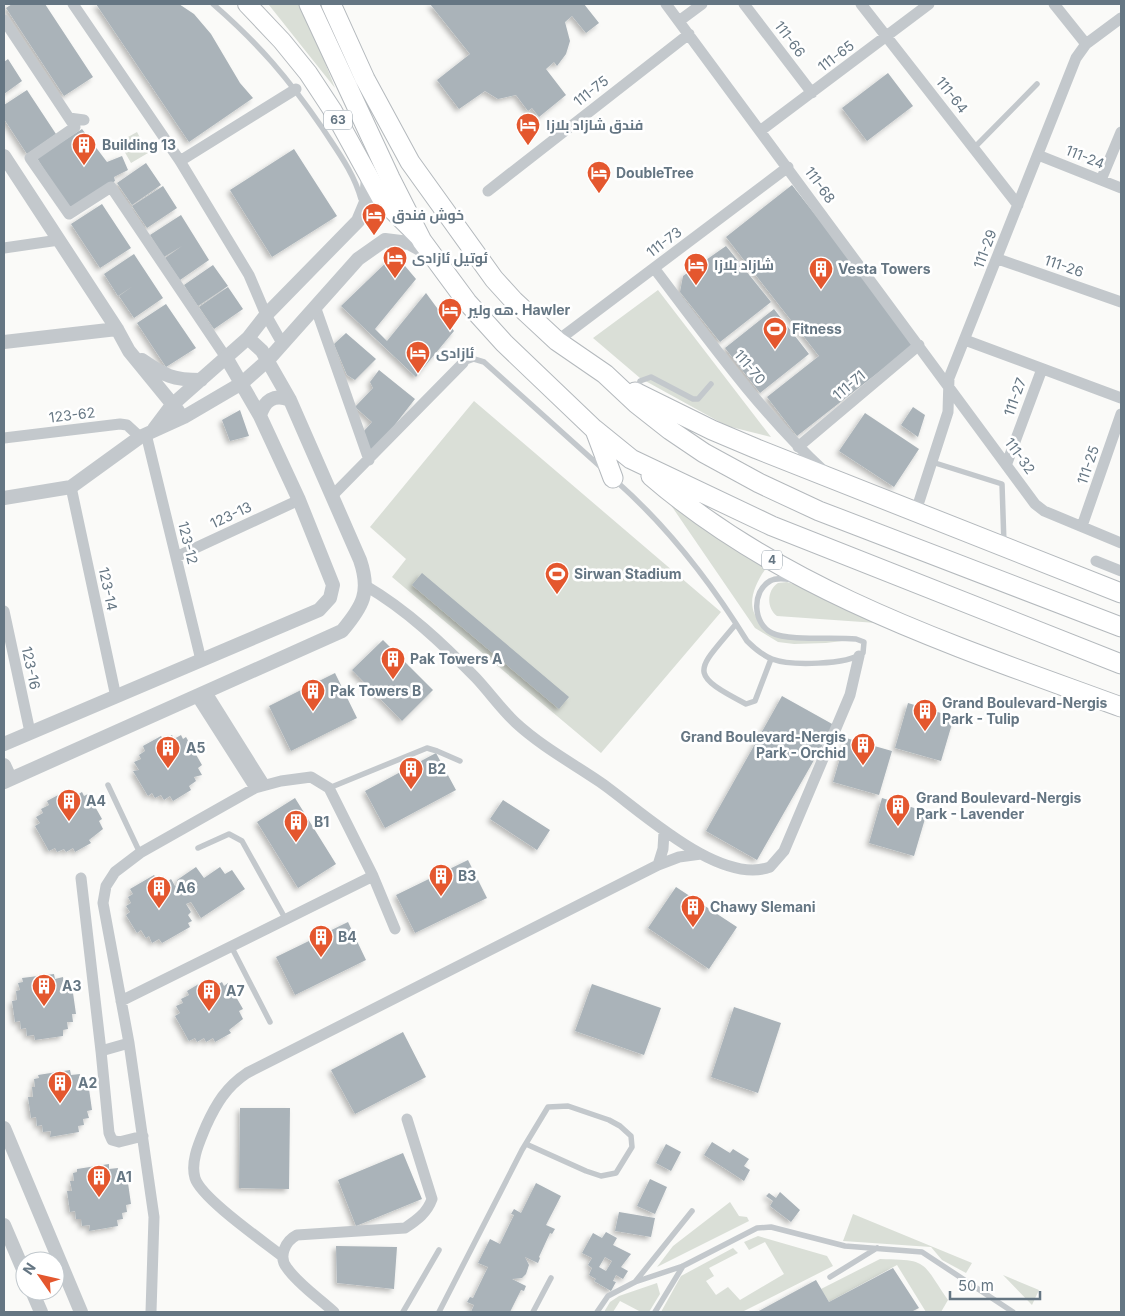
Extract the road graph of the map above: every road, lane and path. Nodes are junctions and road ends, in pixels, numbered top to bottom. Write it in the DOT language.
graph roads {
  1 [pos="73,4"];
  2 [pos="213,4"];
  3 [pos="247,4"];
  4 [pos="309,4"];
  5 [pos="331,4"];
  6 [pos="666,4"];
  7 [pos="702,4"];
  8 [pos="744,4"];
  9 [pos="861,4"];
  10 [pos="929,4"];
  11 [pos="1054,4"];
  12 [pos="1121,18"];
  13 [pos="4,20"];
  14 [pos="679,21"];
  15 [pos="688,34"];
  16 [pos="887,37"];
  17 [pos="1086,44"];
  18 [pos="1037,84"];
  19 [pos="296,89"];
  20 [pos="812,93"];
  21 [pos="69,118"];
  22 [pos="84,120"];
  23 [pos="760,132"];
  24 [pos="1121,132"];
  25 [pos="974,148"];
  26 [pos="1038,155"];
  27 [pos="4,157"];
  28 [pos="180,161"];
  29 [pos="788,166"];
  30 [pos="368,176"];
  31 [pos="1101,180"];
  32 [pos="1121,188"];
  33 [pos="488,191"];
  34 [pos="1018,205"];
  35 [pos="364,210"];
  36 [pos="59,240"];
  37 [pos="422,241"];
  38 [pos="4,248"];
  39 [pos="434,258"];
  40 [pos="998,259"];
  41 [pos="654,268"];
  42 [pos="1121,302"];
  43 [pos="315,306"];
  44 [pos="266,315"];
  45 [pos="117,329"];
  46 [pos="248,338"];
  47 [pos="965,340"];
  48 [pos="557,341"];
  49 [pos="4,342"];
  50 [pos="282,343"];
  51 [pos="919,345"];
  52 [pos="129,351"];
  53 [pos="227,359"];
  54 [pos="268,360"];
  55 [pos="463,363"];
  56 [pos="1042,369"];
  57 [pos="605,374"];
  58 [pos="201,380"];
  59 [pos="242,383"];
  60 [pos="711,384"];
  61 [pos="948,384"];
  62 [pos="637,393"];
  63 [pos="1121,398"];
  64 [pos="290,400"];
  65 [pos="172,405"];
  66 [pos="1121,414"];
  67 [pos="260,416"];
  68 [pos="184,418"];
  69 [pos="594,429"];
  70 [pos="146,434"];
  71 [pos="4,438"];
  72 [pos="798,447"];
  73 [pos="631,459"];
  74 [pos="369,460"];
  75 [pos="932,462"];
  76 [pos="1007,464"];
  77 [pos="613,478"];
  78 [pos="831,478"];
  79 [pos="71,488"];
  80 [pos="332,496"];
  81 [pos="4,498"];
  82 [pos="299,500"];
  83 [pos="916,511"];
  84 [pos="1082,526"];
  85 [pos="1121,542"];
  86 [pos="1004,546"];
  87 [pos="176,558"];
  88 [pos="1096,560"];
  89 [pos="1121,571"];
  90 [pos="815,584"];
  91 [pos="366,586"];
  92 [pos="1121,593"];
  93 [pos="4,611"];
  94 [pos="736,624"];
  95 [pos="1121,627"];
  96 [pos="858,656"];
  97 [pos="771,659"];
  98 [pos="201,660"];
  99 [pos="1121,664"];
  100 [pos="202,695"];
  101 [pos="116,697"];
  102 [pos="1121,707"];
  103 [pos="30,732"];
  104 [pos="4,744"];
  105 [pos="460,761"];
  106 [pos="4,764"];
  107 [pos="7,780"];
  108 [pos="108,785"];
  109 [pos="259,786"];
  110 [pos="329,788"];
  111 [pos="664,832"];
  112 [pos="198,848"];
  113 [pos="140,853"];
  114 [pos="701,854"];
  115 [pos="658,865"];
  116 [pos="372,876"];
  117 [pos="81,878"];
  118 [pos="286,918"];
  119 [pos="395,929"];
  120 [pos="231,946"];
  121 [pos="111,950"];
  122 [pos="91,954"];
  123 [pos="121,1001"];
  124 [pos="270,1022"];
  125 [pos="129,1044"];
  126 [pos="101,1051"];
  127 [pos="407,1119"];
  128 [pos="4,1128"];
  129 [pos="143,1136"];
  130 [pos="526,1144"];
  131 [pos="692,1211"];
  132 [pos="4,1225"];
  133 [pos="877,1248"];
  134 [pos="439,1250"];
  135 [pos="15,1251"];
  136 [pos="282,1256"];
  137 [pos="683,1266"];
  138 [pos="830,1277"];
  139 [pos="551,1278"];
  140 [pos="635,1282"];
  141 [pos="81,1312"];
  142 [pos="151,1312"];
  143 [pos="334,1312"];
  144 [pos="403,1312"];
  145 [pos="439,1312"];
  146 [pos="533,1312"];
  147 [pos="596,1312"];
  148 [pos="655,1312"];
  149 [pos="1012,1312"];
  1 -- 28 [label="street"];
  2 -- 19 [label="lane"];
  3 -- 30 [label="main road, 63"];
  4 -- 37 [label="highway"];
  5 -- 48 [label="highway"];
  6 -- 14 [label="street, 111-68"];
  7 -- 14 [label="street"];
  8 -- 20 [label="street, 111-66"];
  9 -- 16 [label="street, 111-64"];
  10 -- 16 [label="street, 111-65"];
  11 -- 17 [label="street"];
  12 -- 17 [label="street, 111-29"];
  13 -- 21 [label="street"];
  14 -- 15 [label="street, 111-68"];
  15 -- 23 [label="street, 111-68"];
  15 -- 33 [label="street, 111-75"];
  16 -- 20 [label="street, 111-65"];
  16 -- 25 [label="street, 111-64"];
  17 -- 26 [label="street, 111-29"];
  18 -- 25 [label="lane"];
  19 -- 28 [label="street"];
  19 -- 35 [label="lane"];
  20 -- 23 [label="street, 111-65"];
  21 -- 22 [label="street"];
  21 -- 53 [label="street"];
  23 -- 29 [label="street, 111-68"];
  24 -- 31 [label="street"];
  25 -- 34 [label="street, 111-64"];
  26 -- 31 [label="street, 111-24"];
  26 -- 34 [label="street, 111-29"];
  27 -- 36 [label="street"];
  28 -- 44 [label="street"];
  29 -- 41 [label="street, 111-73"];
  29 -- 51 [label="street, 111-68"];
  30 -- 35 [label="street"];
  30 -- 37 [label="main road, 63"];
  31 -- 32 [label="street, 111-24"];
  34 -- 40 [label="street, 111-29"];
  35 -- 44 [label="street"];
  36 -- 38 [label="street"];
  36 -- 45 [label="street"];
  37 -- 39 [label="highway"];
  39 -- 43 [label="street"];
  39 -- 69 [label="highway"];
  40 -- 42 [label="street, 111-26"];
  40 -- 47 [label="street, 111-29"];
  41 -- 48 [label="street, 111-73"];
  41 -- 72 [label="street, 111-70"];
  43 -- 50 [label="street"];
  43 -- 74 [label="street"];
  44 -- 46 [label="street"];
  44 -- 50 [label="street"];
  45 -- 49 [label="street"];
  45 -- 52 [label="street"];
  46 -- 53 [label="street"];
  46 -- 54 [label="street"];
  47 -- 56 [label="street"];
  47 -- 61 [label="street, 111-29"];
  48 -- 57 [label="highway"];
  50 -- 54 [label="street"];
  51 -- 61 [label="street, 111-68"];
  51 -- 72 [label="street, 111-71"];
  52 -- 58 [label="street"];
  52 -- 65 [label="street"];
  53 -- 58 [label="street"];
  53 -- 59 [label="street"];
  54 -- 59 [label="street"];
  54 -- 64 [label="street"];
  55 -- 74 [label="street"];
  55 -- 77 [label="lane"];
  56 -- 63 [label="street"];
  56 -- 76 [label="street, 111-27"];
  57 -- 62 [label="highway"];
  57 -- 95 [label="highway"];
  58 -- 65 [label="street"];
  59 -- 67 [label="street"];
  59 -- 68 [label="street"];
  60 -- 62 [label="lane"];
  61 -- 75 [label="street, 111-29"];
  61 -- 76 [label="street, 111-32"];
  62 -- 78 [label="highway"];
  64 -- 67 [label="street"];
  64 -- 80 [label="street"];
  65 -- 68 [label="street"];
  65 -- 70 [label="street"];
  66 -- 84 [label="street, 111-25"];
  67 -- 82 [label="street"];
  68 -- 70 [label="street"];
  69 -- 73 [label="highway"];
  69 -- 77 [label="highway"];
  70 -- 71 [label="street, 123-62"];
  70 -- 79 [label="street"];
  70 -- 87 [label="street, 123-12"];
  72 -- 78 [label="street, 111-70"];
  73 -- 90 [label="highway, 4"];
  73 -- 99 [label="highway"];
  74 -- 80 [label="street"];
  75 -- 83 [label="street, 111-29"];
  75 -- 86 [label="lane"];
  76 -- 84 [label="street, 111-32"];
  77 -- 94 [label="lane"];
  78 -- 83 [label="highway"];
  79 -- 81 [label="street"];
  79 -- 101 [label="street, 123-14"];
  80 -- 91 [label="street"];
  82 -- 87 [label="street, 123-13"];
  82 -- 98 [label="street"];
  83 -- 86 [label="highway"];
  84 -- 85 [label="street, 111-32"];
  86 -- 92 [label="highway"];
  87 -- 98 [label="street, 123-12"];
  88 -- 89 [label="street"];
  90 -- 96 [label="lane"];
  90 -- 102 [label="highway, 4"];
  91 -- 100 [label="street"];
  91 -- 111 [label="street"];
  93 -- 103 [label="street, 123-16"];
  94 -- 97 [label="lane"];
  94 -- 97 [label="lane"];
  96 -- 97 [label="lane"];
  96 -- 114 [label="street"];
  98 -- 101 [label="street"];
  100 -- 107 [label="street"];
  100 -- 109 [label="street"];
  101 -- 103 [label="street"];
  103 -- 104 [label="street"];
  105 -- 110 [label="lane"];
  106 -- 107 [label="street"];
  108 -- 113 [label="lane"];
  109 -- 110 [label="street"];
  109 -- 113 [label="street"];
  110 -- 116 [label="street"];
  111 -- 114 [label="street"];
  111 -- 115 [label="street"];
  112 -- 118 [label="lane"];
  113 -- 121 [label="street"];
  114 -- 115 [label="street"];
  115 -- 136 [label="street"];
  116 -- 118 [label="street"];
  116 -- 119 [label="street"];
  117 -- 122 [label="street"];
  118 -- 120 [label="street"];
  120 -- 123 [label="street"];
  120 -- 124 [label="lane"];
  121 -- 122 [label="street"];
  121 -- 123 [label="street"];
  122 -- 126 [label="street"];
  123 -- 125 [label="street"];
  125 -- 126 [label="street"];
  125 -- 129 [label="street"];
  126 -- 129 [label="street"];
  127 -- 136 [label="street"];
  128 -- 141 [label="street"];
  129 -- 142 [label="street"];
  130 -- 130 [label="lane"];
  130 -- 145 [label="lane"];
  131 -- 140 [label="lane"];
  132 -- 135 [label="street"];
  133 -- 137 [label="lane"];
  133 -- 138 [label="lane"];
  133 -- 149 [label="lane"];
  134 -- 144 [label="lane"];
  136 -- 143 [label="street"];
  137 -- 140 [label="lane"];
  137 -- 148 [label="lane"];
  139 -- 146 [label="lane"];
  140 -- 147 [label="lane"];
}
